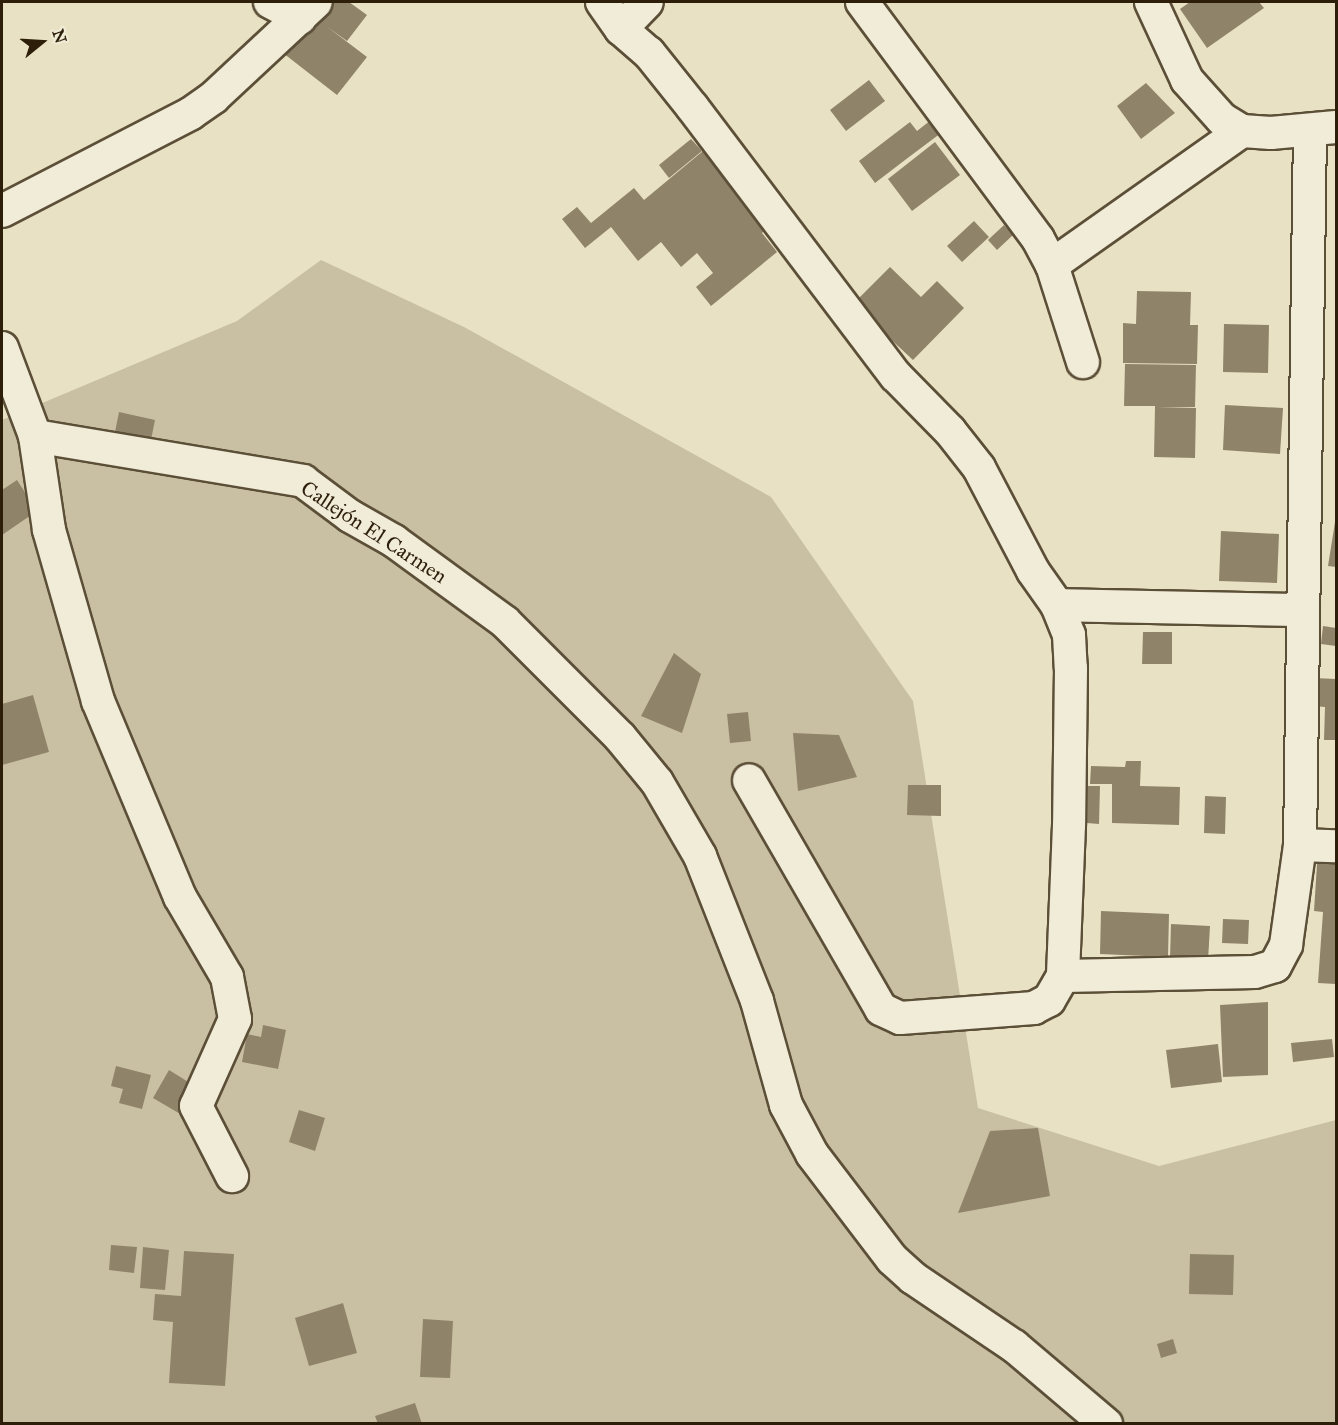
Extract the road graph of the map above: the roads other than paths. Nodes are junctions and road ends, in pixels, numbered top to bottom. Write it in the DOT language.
graph roads {
  1 [pos="270,2"];
  2 [pos="602,2"];
  3 [pos="647,2"];
  4 [pos="862,2"];
  5 [pos="1151,2"];
  6 [pos="308,10"];
  7 [pos="621,29"];
  8 [pos="1323,129"];
  9 [pos="1242,131"];
  10 [pos="2,211"];
  11 [pos="1052,265"];
  12 [pos="2,348"];
  13 [pos="1083,362"];
  14 [pos="35,436"];
  15 [pos="1058,605"];
  16 [pos="1303,610"];
  17 [pos="749,780"];
  18 [pos="1300,845"];
  19 [pos="1336,846"];
  20 [pos="1063,976"];
  21 [pos="232,1176"];
  22 [pos="1106,1424"];
  1 -- 6 [label="street"];
  2 -- 7 [label="street"];
  3 -- 7 [label="street"];
  4 -- 11 [label="street"];
  5 -- 9 [label="street"];
  6 -- 10 [label="street"];
  7 -- 15 [label="street"];
  8 -- 9 [label="street"];
  8 -- 16 [label="street"];
  9 -- 11 [label="street"];
  11 -- 13 [label="street"];
  12 -- 14 [label="street"];
  14 -- 21 [label="street"];
  14 -- 22 [label="street, Callejón El Carmen"];
  15 -- 16 [label="street"];
  15 -- 20 [label="street"];
  16 -- 18 [label="street"];
  17 -- 20 [label="street"];
  18 -- 19 [label="street"];
  18 -- 20 [label="street"];
}
